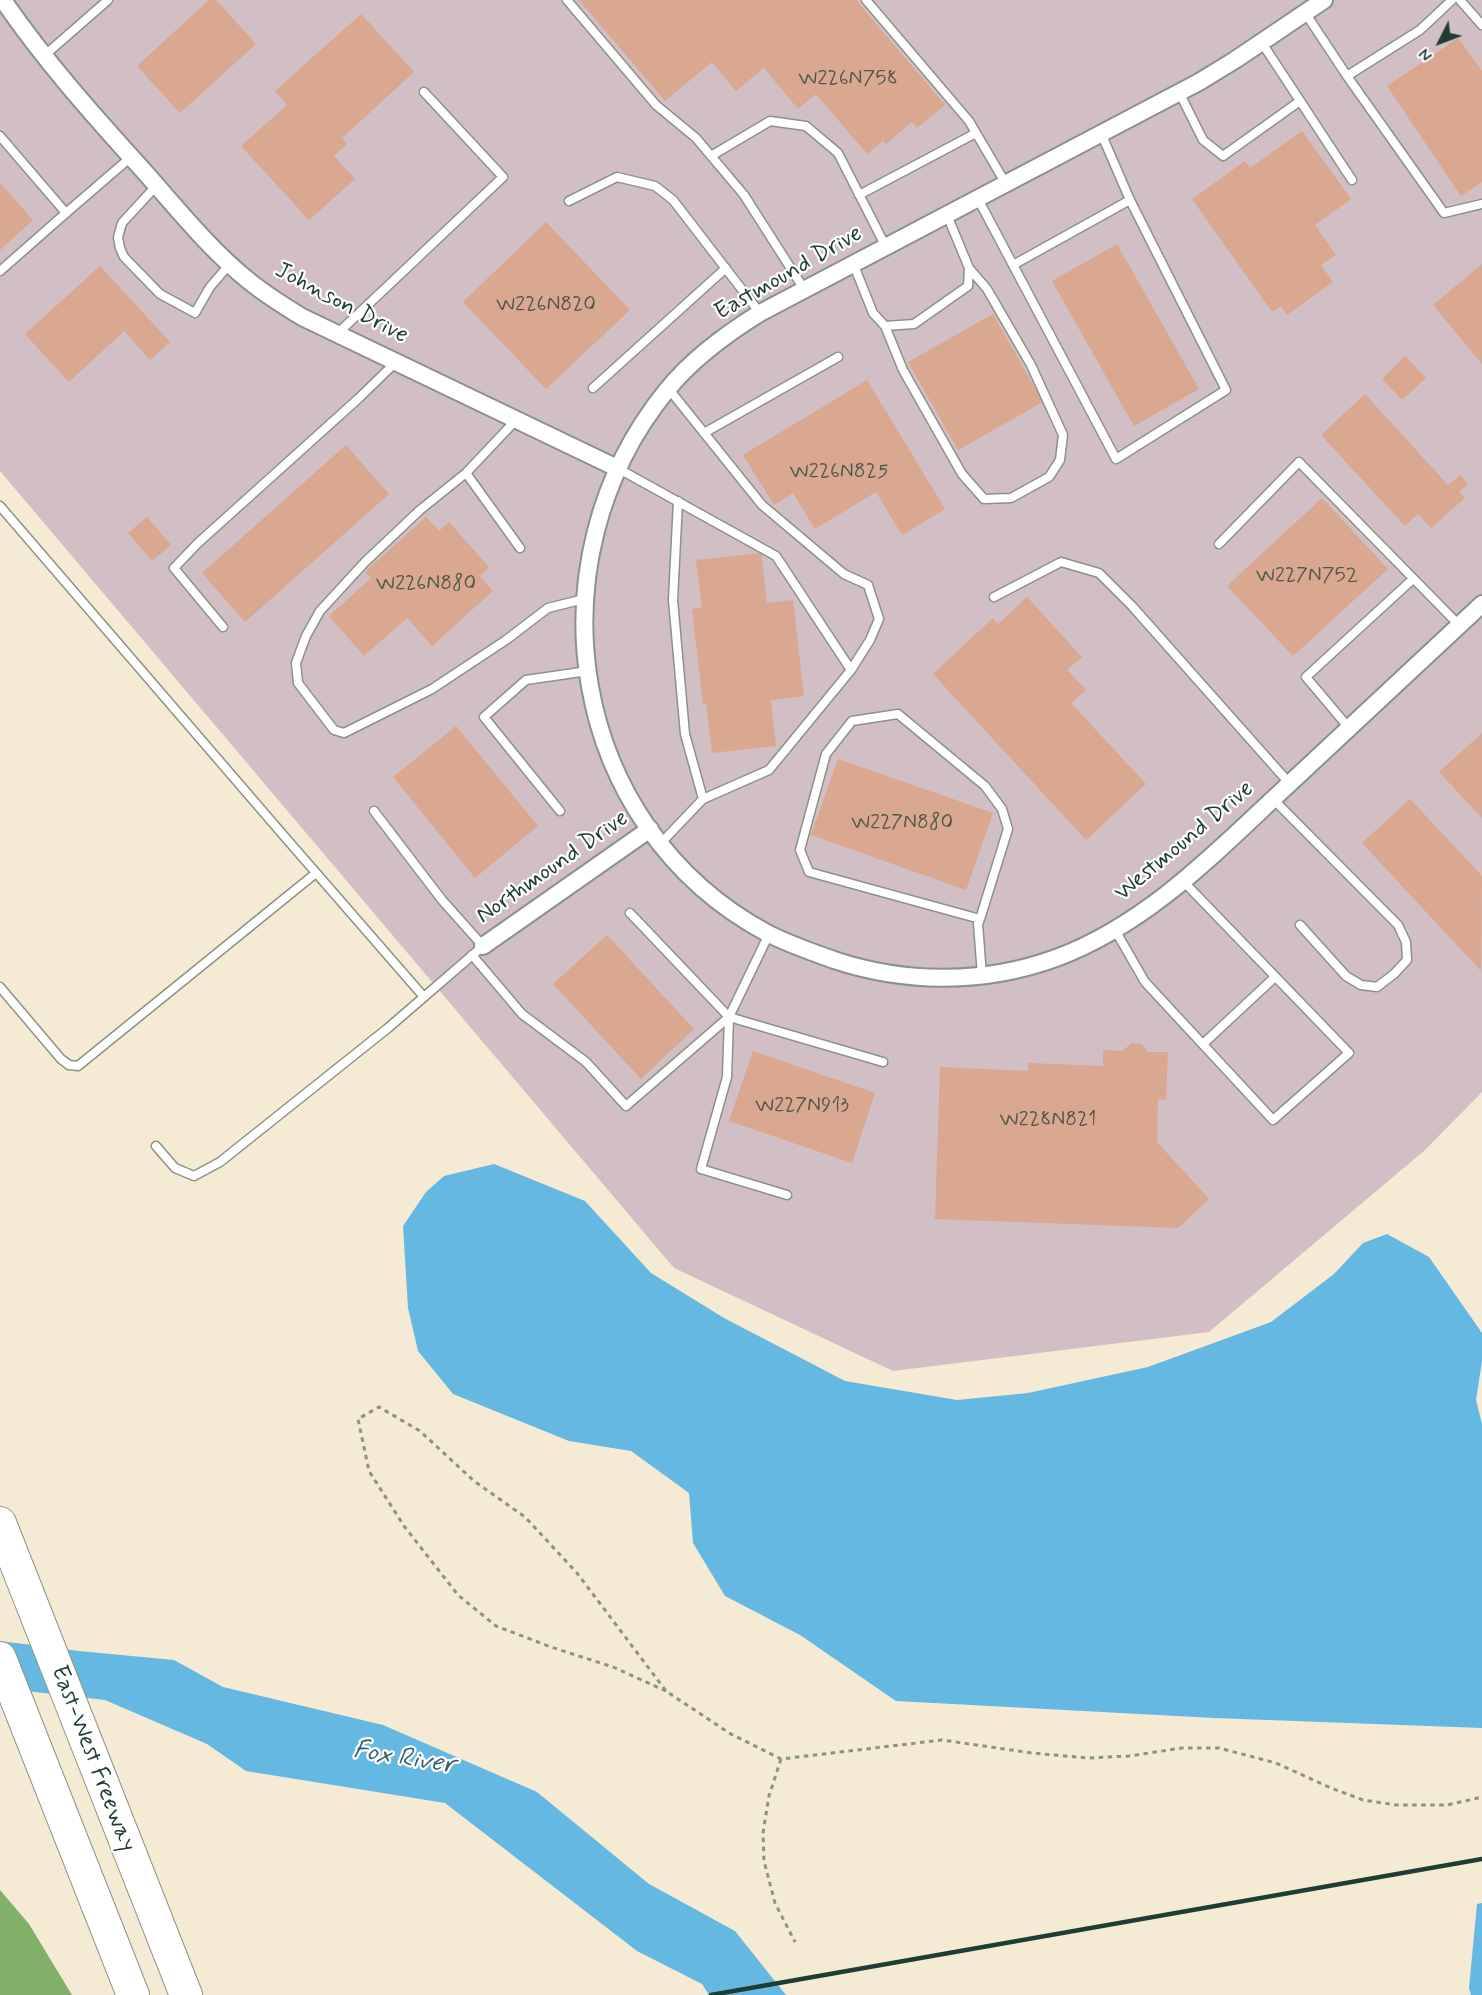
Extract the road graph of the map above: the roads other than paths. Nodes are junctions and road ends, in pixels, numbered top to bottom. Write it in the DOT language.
graph roads {
  1 [pos="108,0"];
  2 [pos="567,0"];
  3 [pos="866,0"];
  4 [pos="1324,0"];
  5 [pos="1452,0"];
  6 [pos="1460,0"];
  7 [pos="4,8"];
  8 [pos="1306,14"];
  9 [pos="1482,25"];
  10 [pos="1262,43"];
  11 [pos="45,55"];
  12 [pos="1347,76"];
  13 [pos="424,92"];
  14 [pos="1179,92"];
  15 [pos="1300,101"];
  16 [pos="976,133"];
  17 [pos="1101,133"];
  18 [pos="0,136"];
  19 [pos="711,156"];
  20 [pos="131,157"];
  21 [pos="1352,180"];
  22 [pos="1006,184"];
  23 [pos="157,185"];
  24 [pos="859,195"];
  25 [pos="978,198"];
  26 [pos="1130,200"];
  27 [pos="569,201"];
  28 [pos="1482,204"];
  29 [pos="66,213"];
  30 [pos="947,215"];
  31 [pos="886,247"];
  32 [pos="854,263"];
  33 [pos="229,265"];
  34 [pos="1013,265"];
  35 [pos="726,268"];
  36 [pos="969,268"];
  37 [pos="0,271"];
  38 [pos="804,289"];
  39 [pos="760,314"];
  40 [pos="885,326"];
  41 [pos="338,333"];
  42 [pos="838,357"];
  43 [pos="396,361"];
  44 [pos="593,388"];
  45 [pos="668,388"];
  46 [pos="517,419"];
  47 [pos="704,433"];
  48 [pos="619,469"];
  49 [pos="466,473"];
  50 [pos="678,501"];
  51 [pos="0,507"];
  52 [pos="1220,544"];
  53 [pos="520,548"];
  54 [pos="1413,579"];
  55 [pos="994,597"];
  56 [pos="584,599"];
  57 [pos="1482,604"];
  58 [pos="1459,625"];
  59 [pos="223,627"];
  60 [pos="851,670"];
  61 [pos="588,671"];
  62 [pos="1349,728"];
  63 [pos="1290,784"];
  64 [pos="703,799"];
  65 [pos="1273,799"];
  66 [pos="374,811"];
  67 [pos="560,811"];
  68 [pos="650,829"];
  69 [pos="661,843"];
  70 [pos="316,873"];
  71 [pos="1183,881"];
  72 [pos="630,913"];
  73 [pos="980,919"];
  74 [pos="1300,925"];
  75 [pos="1115,930"];
  76 [pos="769,934"];
  77 [pos="477,950"];
  78 [pos="982,975"];
  79 [pos="1275,977"];
  80 [pos="0,987"];
  81 [pos="424,996"];
  82 [pos="729,1017"];
  83 [pos="1203,1044"];
  84 [pos="883,1062"];
  85 [pos="156,1146"];
  86 [pos="788,1195"];
  87 [pos="0,1523"];
  88 [pos="0,1658"];
  89 [pos="133,1995"];
  90 [pos="186,1995"];
  1 -- 11 [label="lane"];
  2 -- 19 [label="lane"];
  3 -- 16 [label="lane"];
  4 -- 8 [label="street, Eastmound Drive"];
  5 -- 12 [label="lane"];
  6 -- 9 [label="lane"];
  7 -- 11 [label="street, Johnson Drive"];
  8 -- 10 [label="street, Eastmound Drive"];
  8 -- 12 [label="lane"];
  10 -- 14 [label="street, Eastmound Drive"];
  10 -- 15 [label="lane"];
  11 -- 20 [label="street, Johnson Drive"];
  12 -- 28 [label="lane"];
  13 -- 41 [label="lane"];
  14 -- 15 [label="lane"];
  14 -- 17 [label="street, Eastmound Drive"];
  15 -- 21 [label="lane"];
  16 -- 22 [label="lane"];
  16 -- 24 [label="lane"];
  17 -- 22 [label="street, Eastmound Drive"];
  17 -- 26 [label="lane"];
  18 -- 29 [label="lane"];
  19 -- 24 [label="lane"];
  19 -- 38 [label="lane"];
  20 -- 23 [label="street, Johnson Drive"];
  20 -- 29 [label="lane"];
  22 -- 25 [label="street, Eastmound Drive"];
  23 -- 33 [label="street, Johnson Drive"];
  23 -- 33 [label="lane"];
  24 -- 31 [label="lane"];
  25 -- 30 [label="street, Eastmound Drive"];
  25 -- 34 [label="lane"];
  26 -- 34 [label="lane"];
  26 -- 34 [label="lane"];
  27 -- 35 [label="lane"];
  29 -- 37 [label="lane"];
  30 -- 31 [label="street, Eastmound Drive"];
  30 -- 36 [label="lane"];
  31 -- 32 [label="street, Eastmound Drive"];
  32 -- 38 [label="street, Eastmound Drive"];
  32 -- 40 [label="lane"];
  33 -- 41 [label="street, Johnson Drive"];
  35 -- 39 [label="lane"];
  35 -- 44 [label="lane"];
  36 -- 40 [label="lane"];
  36 -- 40 [label="lane"];
  38 -- 39 [label="street, Eastmound Drive"];
  39 -- 45 [label="street, Eastmound Drive"];
  41 -- 43 [label="street, Johnson Drive"];
  42 -- 47 [label="lane"];
  43 -- 46 [label="street, Johnson Drive"];
  43 -- 59 [label="lane"];
  45 -- 47 [label="lane"];
  45 -- 48 [label="street, Eastmound Drive"];
  46 -- 48 [label="street, Johnson Drive"];
  46 -- 49 [label="lane"];
  47 -- 60 [label="lane"];
  48 -- 50 [label="lane"];
  48 -- 56 [label="street, Eastmound Drive"];
  49 -- 53 [label="lane"];
  49 -- 56 [label="lane"];
  50 -- 60 [label="lane"];
  50 -- 64 [label="lane"];
  51 -- 70 [label="lane"];
  52 -- 54 [label="lane"];
  54 -- 58 [label="lane"];
  54 -- 62 [label="lane"];
  55 -- 63 [label="lane"];
  56 -- 61 [label="street, Eastmound Drive"];
  57 -- 58 [label="street, Westmound Drive"];
  58 -- 62 [label="street, Westmound Drive"];
  60 -- 64 [label="lane"];
  61 -- 67 [label="lane"];
  61 -- 68 [label="street, Eastmound Drive"];
  62 -- 63 [label="street, Westmound Drive"];
  63 -- 65 [label="street, Westmound Drive"];
  64 -- 69 [label="lane"];
  65 -- 71 [label="street, Westmound Drive"];
  65 -- 74 [label="lane"];
  66 -- 77 [label="lane"];
  68 -- 69 [label="street, Westmound Drive"];
  68 -- 77 [label="street, Northmound Drive"];
  69 -- 76 [label="street, Westmound Drive"];
  70 -- 80 [label="lane"];
  70 -- 81 [label="lane"];
  71 -- 75 [label="street, Westmound Drive"];
  71 -- 79 [label="lane"];
  72 -- 82 [label="lane"];
  73 -- 73 [label="lane"];
  73 -- 78 [label="lane"];
  75 -- 78 [label="street, Westmound Drive"];
  75 -- 83 [label="lane"];
  76 -- 78 [label="street, Westmound Drive"];
  76 -- 82 [label="lane"];
  77 -- 81 [label="lane"];
  77 -- 82 [label="lane"];
  79 -- 83 [label="lane"];
  79 -- 83 [label="lane"];
  81 -- 85 [label="lane"];
  82 -- 84 [label="lane"];
  82 -- 86 [label="lane"];
  87 -- 90 [label="highway, East-West Freeway"];
  88 -- 89 [label="highway, East-West Freeway"];
}
